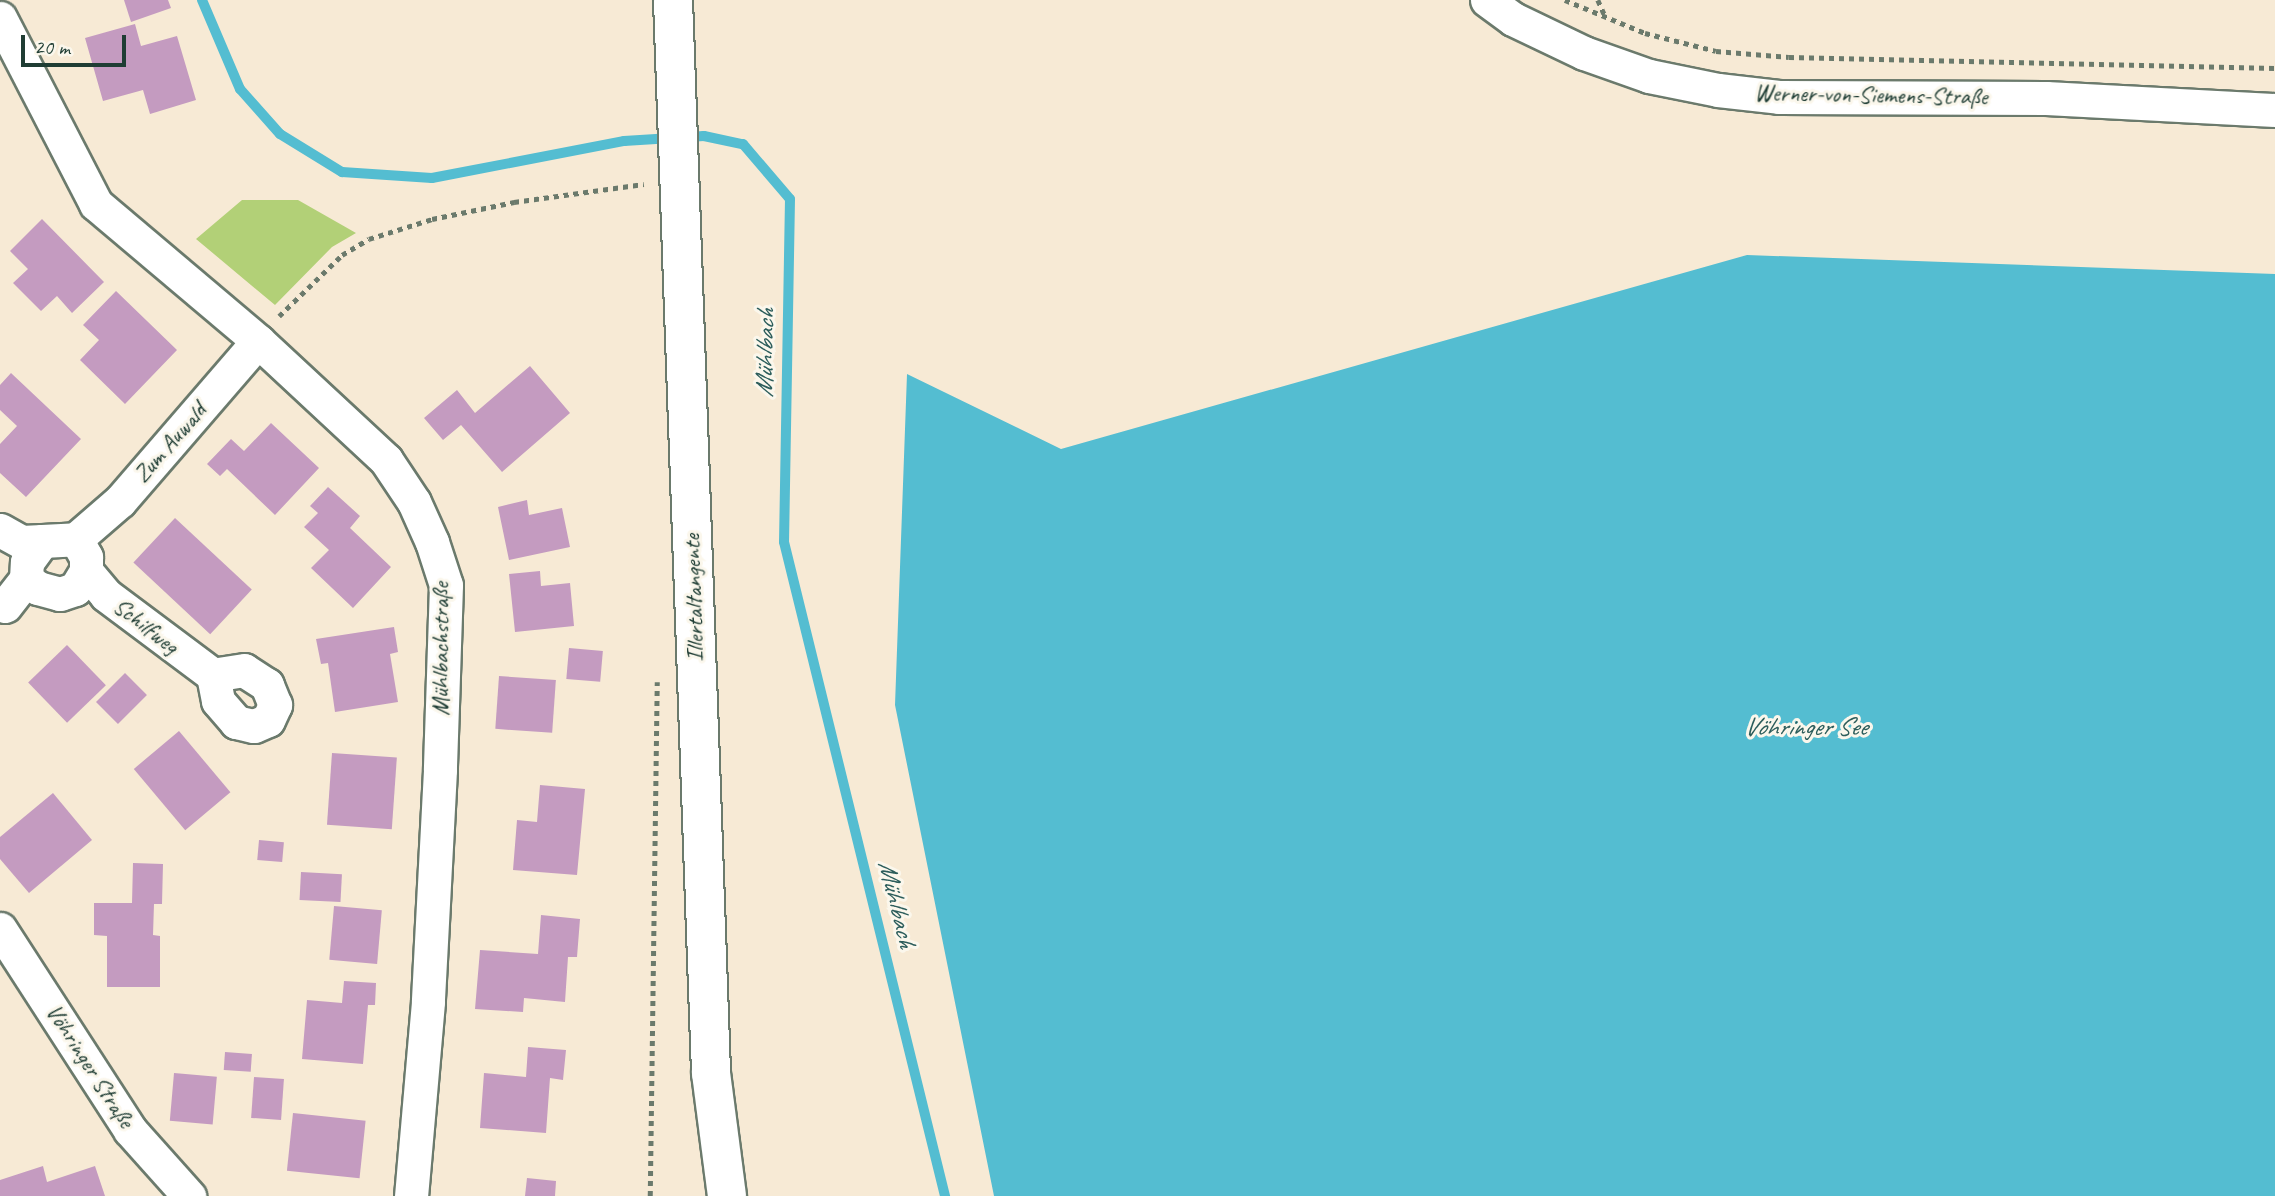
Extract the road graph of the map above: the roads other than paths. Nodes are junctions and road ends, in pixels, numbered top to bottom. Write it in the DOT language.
graph roads {
  1 [pos="673,0"];
  2 [pos="1487,0"];
  3 [pos="0,18"];
  4 [pos="2275,110"];
  5 [pos="258,341"];
  6 [pos="0,530"];
  7 [pos="42,541"];
  8 [pos="81,555"];
  9 [pos="26,579"];
  10 [pos="5,607"];
  11 [pos="213,675"];
  12 [pos="0,929"];
  13 [pos="189,1196"];
  14 [pos="411,1196"];
  15 [pos="727,1196"];
  1 -- 15 [label="street, Illertaltangente"];
  2 -- 4 [label="street, Werner-von-Siemens-Straße"];
  3 -- 5 [label="street, Mühlbachstraße"];
  5 -- 8 [label="street, Zum Auwald"];
  5 -- 14 [label="street, Mühlbachstraße"];
  6 -- 7 [label="street"];
  7 -- 8 [label="street"];
  7 -- 9 [label="street"];
  8 -- 9 [label="street, Zum Auwald"];
  8 -- 11 [label="street, Schilfweg"];
  9 -- 10 [label="street"];
  12 -- 13 [label="street, Vöhringer Straße"];
}
